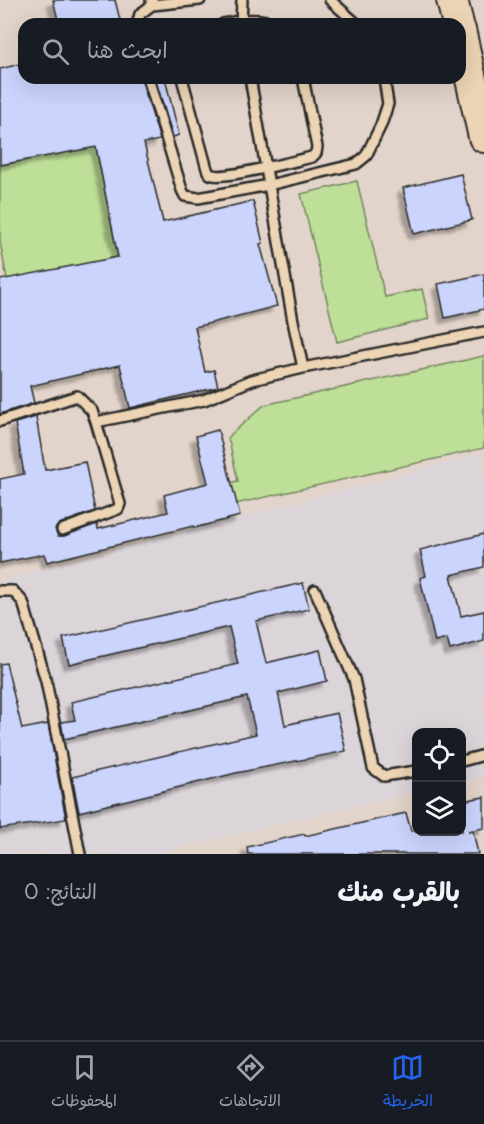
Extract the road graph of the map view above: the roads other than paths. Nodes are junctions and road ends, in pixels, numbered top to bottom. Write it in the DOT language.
graph roads {
  1 [pos="200,0"];
  2 [pos="242,0"];
  3 [pos="330,0"];
  4 [pos="452,0"];
  5 [pos="151,3"];
  6 [pos="139,18"];
  7 [pos="241,18"];
  8 [pos="350,18"];
  9 [pos="456,18"];
  10 [pos="466,60"];
  11 [pos="150,84"];
  12 [pos="184,84"];
  13 [pos="251,84"];
  14 [pos="304,84"];
  15 [pos="385,84"];
  16 [pos="484,137"];
  17 [pos="266,167"];
  18 [pos="269,185"];
  19 [pos="484,332"];
  20 [pos="303,368"];
  21 [pos="0,421"];
  22 [pos="96,422"];
  23 [pos="62,530"];
  24 [pos="315,590"];
  25 [pos="0,591"];
  26 [pos="484,755"];
  27 [pos="466,760"];
  28 [pos="412,772"];
  29 [pos="80,854"];
  1 -- 5 [label="lane"];
  2 -- 7 [label="lane"];
  3 -- 8 [label="lane"];
  4 -- 9 [label="main road"];
  5 -- 6 [label="lane"];
  10 -- 16 [label="main road"];
  11 -- 18 [label="lane"];
  12 -- 17 [label="lane"];
  13 -- 17 [label="lane"];
  14 -- 17 [label="lane"];
  15 -- 18 [label="lane"];
  17 -- 18 [label="lane"];
  18 -- 20 [label="lane"];
  19 -- 20 [label="lane"];
  20 -- 22 [label="lane"];
  21 -- 22 [label="lane"];
  22 -- 23 [label="lane"];
  24 -- 28 [label="lane"];
  25 -- 29 [label="lane"];
  26 -- 27 [label="lane"];
}
